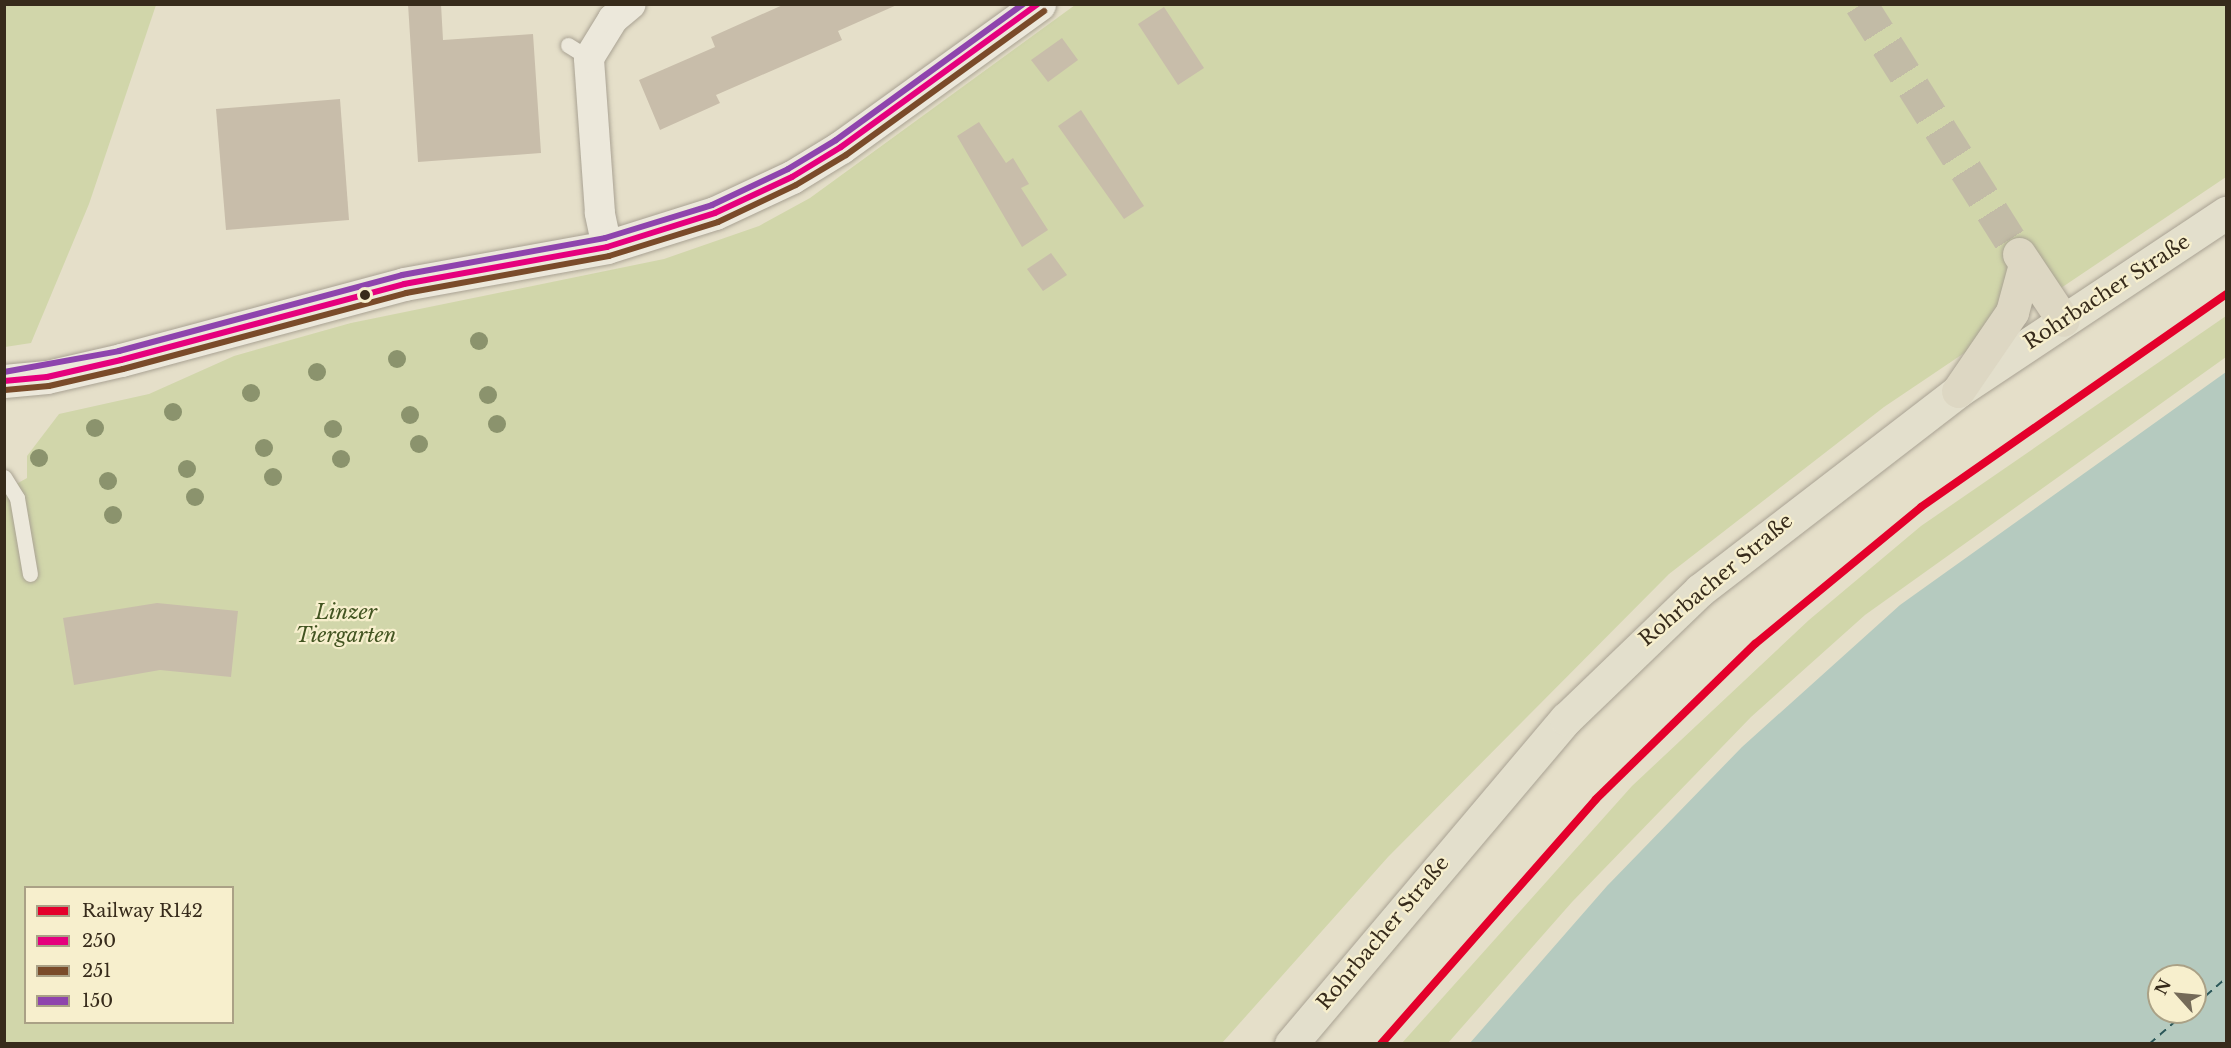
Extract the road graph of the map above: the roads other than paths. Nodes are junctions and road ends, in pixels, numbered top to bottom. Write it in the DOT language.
graph roads {
  1 [pos="631,4"];
  2 [pos="1039,4"];
  3 [pos="2226,213"];
  4 [pos="608,247"];
  5 [pos="2063,320"];
  6 [pos="4,381"];
  7 [pos="1958,392"];
  8 [pos="4,477"];
  9 [pos="30,574"];
  10 [pos="1291,1044"];
  1 -- 4 [label="street"];
  2 -- 4 [label="main road"];
  3 -- 5 [label="main road, Rohrbacher Straße"];
  4 -- 6 [label="main road"];
  5 -- 7 [label="main road, Rohrbacher Straße"];
  5 -- 7 [label="highway"];
  7 -- 10 [label="main road, Rohrbacher Straße"];
  8 -- 9 [label="lane"];
}
